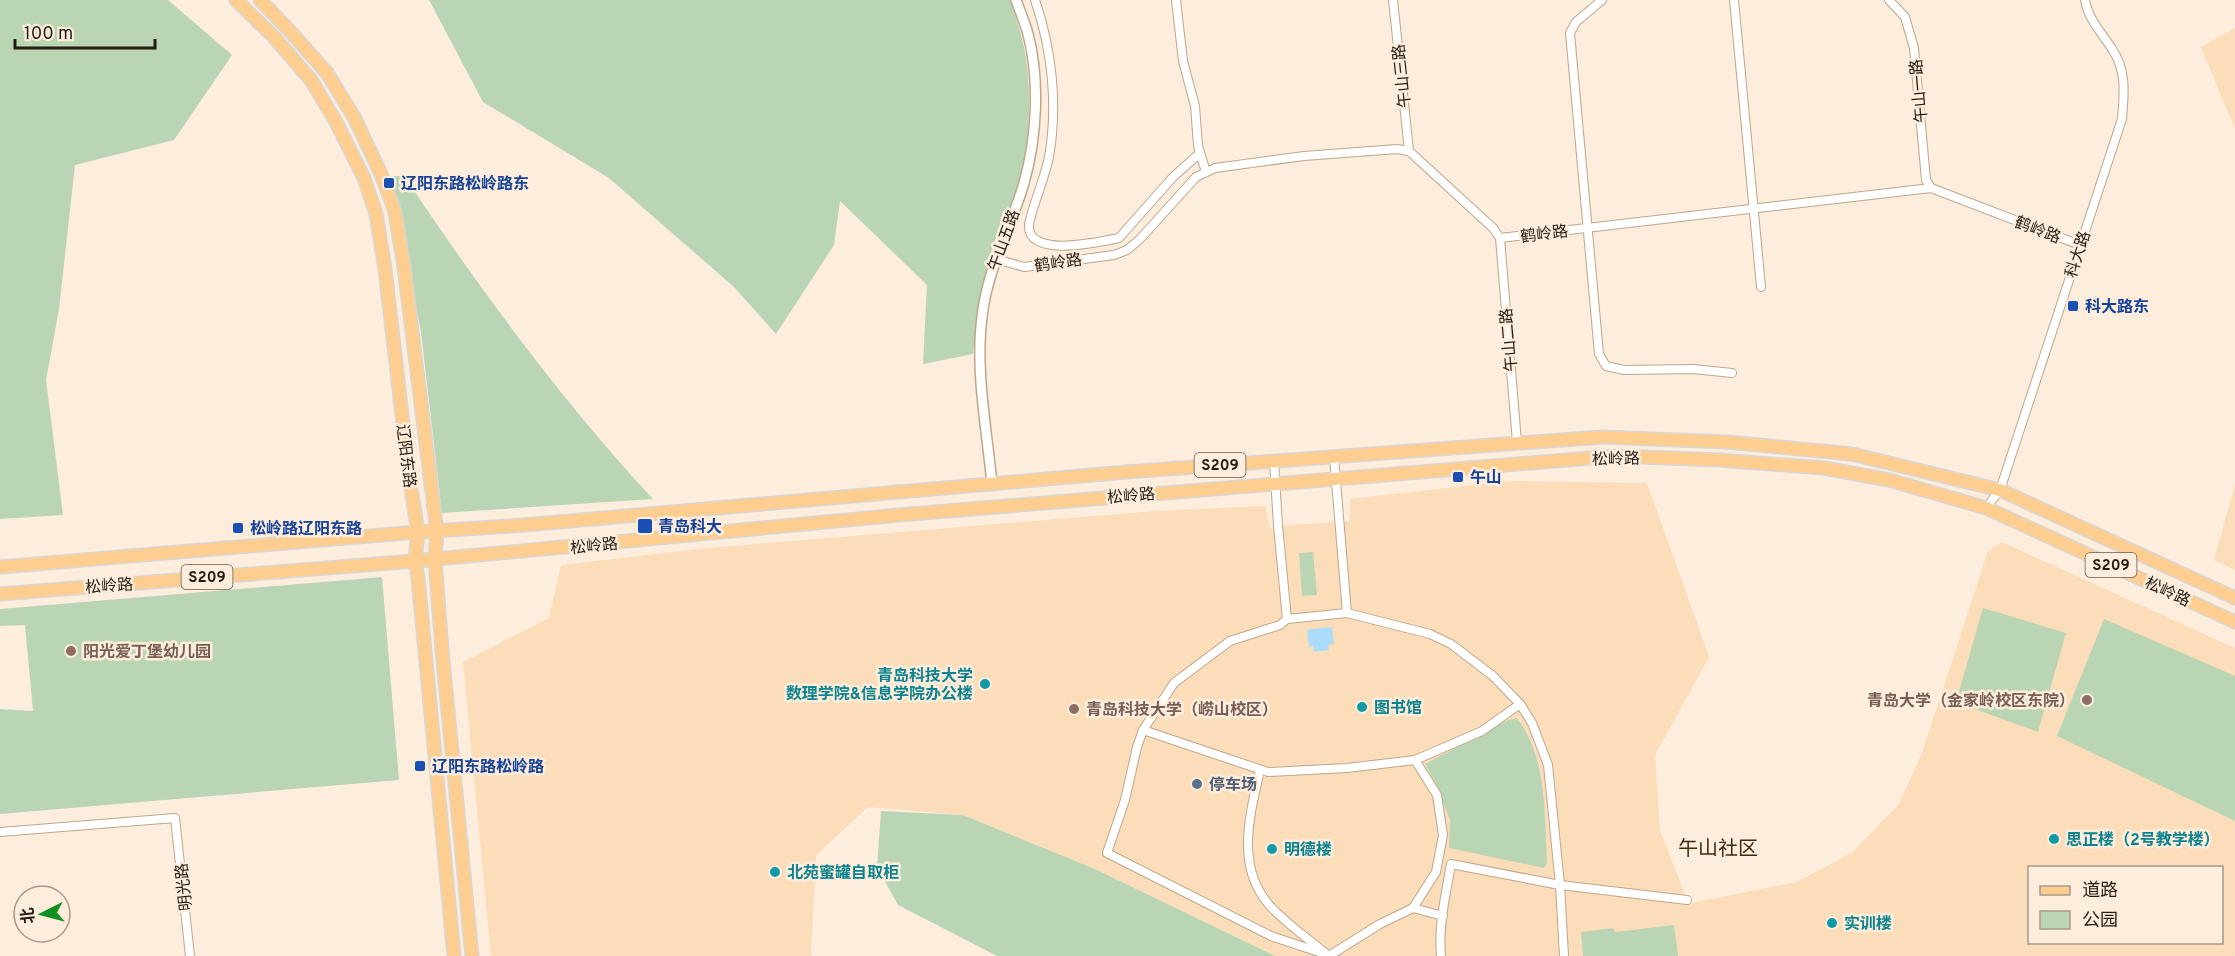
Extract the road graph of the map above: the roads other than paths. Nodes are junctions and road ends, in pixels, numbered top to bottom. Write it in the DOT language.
graph roads {
  1 [pos="236,0"];
  2 [pos="260,0"];
  3 [pos="1016,0"];
  4 [pos="1035,0"];
  5 [pos="1176,0"];
  6 [pos="1393,0"];
  7 [pos="1602,0"];
  8 [pos="1734,0"];
  9 [pos="1889,0"];
  10 [pos="2085,0"];
  11 [pos="1409,151"];
  12 [pos="1200,153"];
  13 [pos="1206,172"];
  14 [pos="1931,188"];
  15 [pos="1754,209"];
  16 [pos="1588,228"];
  17 [pos="1500,238"];
  18 [pos="2080,245"];
  19 [pos="996,259"];
  20 [pos="1761,287"];
  21 [pos="1732,373"];
  22 [pos="1516,442"];
  23 [pos="1334,457"];
  24 [pos="1274,461"];
  25 [pos="1335,480"];
  26 [pos="1276,483"];
  27 [pos="992,484"];
  28 [pos="2000,490"];
  29 [pos="1986,508"];
  30 [pos="418,531"];
  31 [pos="437,532"];
  32 [pos="435,559"];
  33 [pos="415,561"];
  34 [pos="0,567"];
  35 [pos="0,594"];
  36 [pos="2235,598"];
  37 [pos="1347,613"];
  38 [pos="1287,619"];
  39 [pos="2235,622"];
  40 [pos="1520,704"];
  41 [pos="1143,730"];
  42 [pos="1415,760"];
  43 [pos="1260,770"];
  44 [pos="0,832"];
  45 [pos="1560,885"];
  46 [pos="1687,900"];
  47 [pos="1413,908"];
  48 [pos="1443,916"];
  49 [pos="190,956"];
  50 [pos="454,956"];
  51 [pos="472,956"];
  52 [pos="1330,956"];
  53 [pos="1441,956"];
  54 [pos="1564,956"];
  1 -- 30 [label="main road, 辽阳东路"];
  2 -- 31 [label="main road, 辽阳东路"];
  3 -- 19 [label="street, 午山五路"];
  4 -- 12 [label="street"];
  5 -- 12 [label="street"];
  6 -- 11 [label="street, 午山三路"];
  7 -- 16 [label="street"];
  8 -- 15 [label="street"];
  9 -- 14 [label="street, 午山一路"];
  10 -- 18 [label="street, 科大路"];
  11 -- 13 [label="street, 鹤岭路"];
  11 -- 17 [label="street, 鹤岭路"];
  12 -- 13 [label="street"];
  13 -- 19 [label="street, 鹤岭路"];
  14 -- 15 [label="street, 鹤岭路"];
  14 -- 18 [label="street, 鹤岭路"];
  15 -- 16 [label="street, 鹤岭路"];
  15 -- 20 [label="street"];
  16 -- 17 [label="street, 鹤岭路"];
  16 -- 21 [label="street"];
  17 -- 22 [label="street, 午山二路"];
  18 -- 28 [label="street, 科大路"];
  19 -- 27 [label="street, 午山五路"];
  22 -- 23 [label="main road, 松岭路 / S209"];
  22 -- 28 [label="main road, 松岭路 / S209"];
  23 -- 24 [label="main road, 松岭路 / S209"];
  23 -- 25 [label="street"];
  24 -- 26 [label="street"];
  24 -- 27 [label="main road, 松岭路 / S209"];
  25 -- 26 [label="main road, 松岭路 / S209"];
  25 -- 29 [label="main road, 松岭路 / S209"];
  25 -- 37 [label="street"];
  26 -- 32 [label="main road, 松岭路 / S209"];
  26 -- 38 [label="street"];
  27 -- 31 [label="main road, 松岭路 / S209"];
  28 -- 29 [label="street, 科大路"];
  28 -- 36 [label="main road, 松岭路 / S209"];
  29 -- 39 [label="main road, 松岭路 / S209"];
  30 -- 31 [label="main road, 松岭路 / S209"];
  30 -- 33 [label="main road, 辽阳东路"];
  30 -- 34 [label="main road, 松岭路 / S209"];
  31 -- 32 [label="main road, 辽阳东路"];
  32 -- 33 [label="main road, 松岭路 / S209"];
  32 -- 51 [label="main road, 辽阳东路"];
  33 -- 35 [label="main road, 松岭路 / S209"];
  33 -- 50 [label="main road, 辽阳东路"];
  37 -- 38 [label="street"];
  37 -- 40 [label="street"];
  38 -- 41 [label="street"];
  40 -- 42 [label="street"];
  40 -- 45 [label="street"];
  41 -- 43 [label="street"];
  41 -- 52 [label="street"];
  42 -- 43 [label="street"];
  42 -- 47 [label="street"];
  43 -- 52 [label="street"];
  44 -- 49 [label="street, 明光路"];
  45 -- 46 [label="street"];
  45 -- 48 [label="street"];
  45 -- 54 [label="street"];
  47 -- 48 [label="street"];
  47 -- 52 [label="street"];
  48 -- 53 [label="street"];
}
